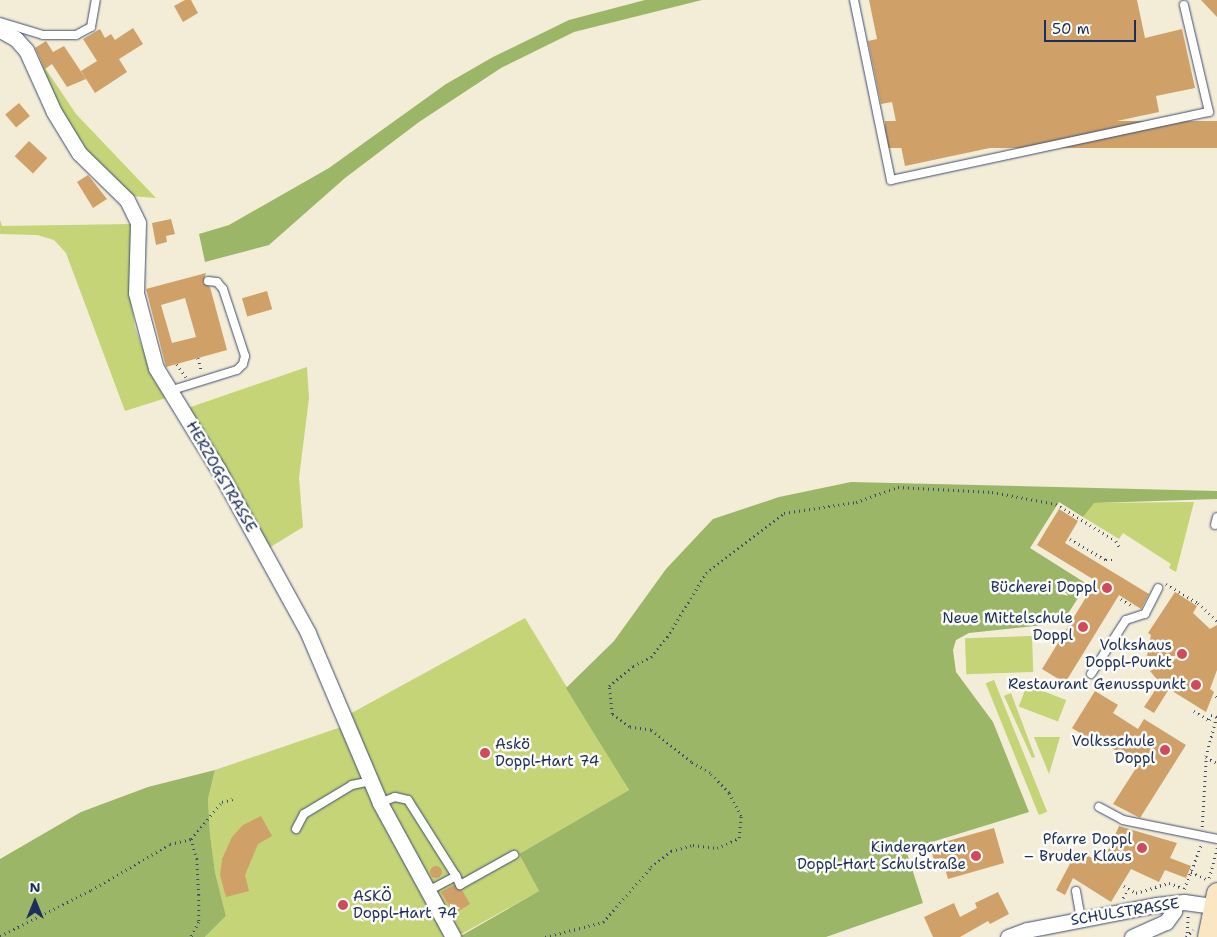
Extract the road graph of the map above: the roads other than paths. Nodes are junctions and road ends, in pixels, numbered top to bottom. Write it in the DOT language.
graph roads {
  1 [pos="96,0"];
  2 [pos="854,0"];
  3 [pos="1184,5"];
  4 [pos="0,22"];
  5 [pos="0,30"];
  6 [pos="208,281"];
  7 [pos="169,391"];
  8 [pos="1162,586"];
  9 [pos="1091,674"];
  10 [pos="371,781"];
  11 [pos="380,803"];
  12 [pos="1099,808"];
  13 [pos="296,829"];
  14 [pos="1217,839"];
  15 [pos="514,855"];
  16 [pos="456,876"];
  17 [pos="428,891"];
  18 [pos="1076,891"];
  19 [pos="1213,893"];
  20 [pos="1180,907"];
  21 [pos="1081,919"];
  22 [pos="453,937"];
  23 [pos="1008,937"];
  24 [pos="1132,937"];
  25 [pos="1208,937"];
  1 -- 4 [label="lane"];
  2 -- 3 [label="lane"];
  5 -- 7 [label="street, HERZOGSTRASSE"];
  6 -- 7 [label="lane"];
  7 -- 10 [label="street, HERZOGSTRASSE"];
  8 -- 9 [label="lane"];
  10 -- 11 [label="street, HERZOGSTRASSE"];
  10 -- 13 [label="lane"];
  11 -- 16 [label="lane"];
  11 -- 17 [label="street, HERZOGSTRASSE"];
  12 -- 14 [label="lane"];
  15 -- 16 [label="lane"];
  16 -- 17 [label="lane"];
  17 -- 22 [label="street, HERZOGSTRASSE"];
  18 -- 21 [label="lane"];
  19 -- 20 [label="street, SCHULSTRASSE"];
  19 -- 25 [label="street"];
  20 -- 21 [label="street, SCHULSTRASSE"];
  20 -- 24 [label="street"];
  21 -- 23 [label="street, SCHULSTRASSE"];
}
